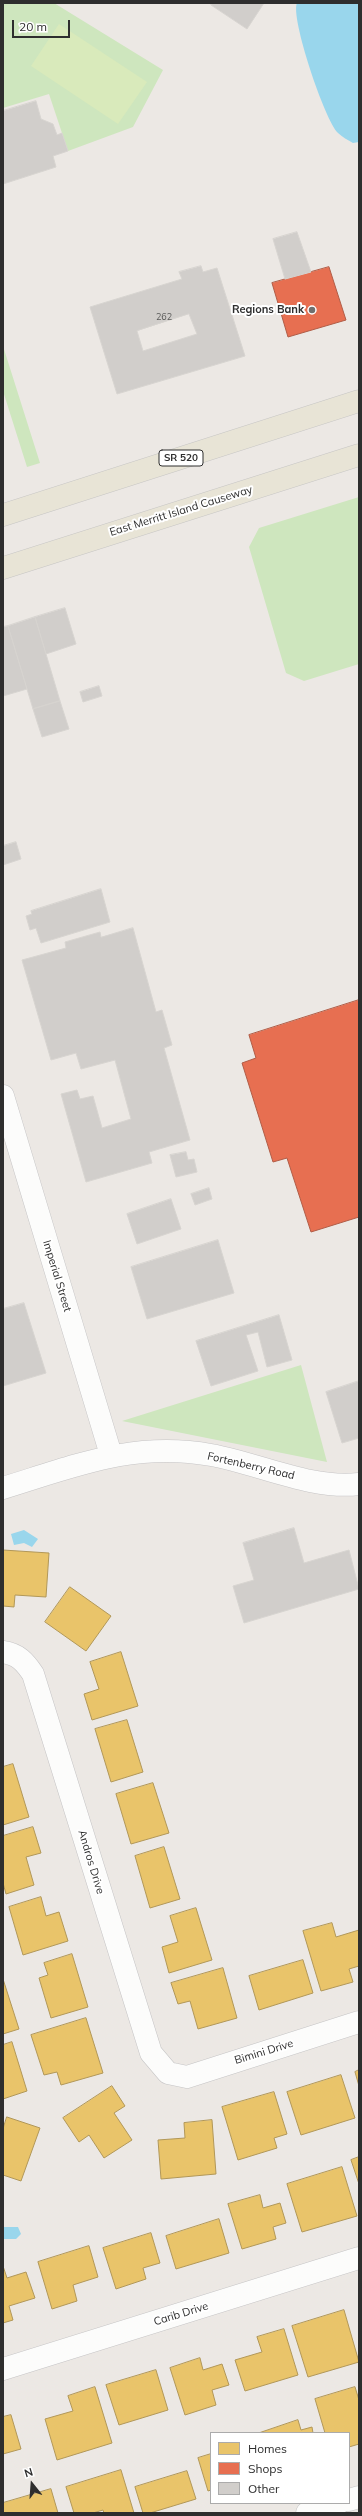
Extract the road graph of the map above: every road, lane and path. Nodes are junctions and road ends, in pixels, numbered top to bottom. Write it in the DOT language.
graph roads {
  1 [pos="359,401"];
  2 [pos="359,455"];
  3 [pos="3,515"];
  4 [pos="3,568"];
  5 [pos="3,1096"];
  6 [pos="111,1455"];
  7 [pos="359,1484"];
  8 [pos="3,1488"];
  9 [pos="8,1653"];
  10 [pos="359,2022"];
  11 [pos="168,2073"];
  12 [pos="359,2258"];
  13 [pos="3,2369"];
  14 [pos="335,2504"];
  15 [pos="307,2513"];
  1 -- 3 [label="main road, SR 520"];
  2 -- 4 [label="main road, East Merritt Island Causeway"];
  5 -- 6 [label="street, Imperial Street"];
  6 -- 7 [label="street, Fortenberry Road"];
  6 -- 8 [label="street, Fortenberry Road"];
  9 -- 11 [label="street, Andros Drive"];
  10 -- 11 [label="street, Bimini Drive"];
  12 -- 13 [label="street, Carib Drive"];
  14 -- 15 [label="street"];
}
